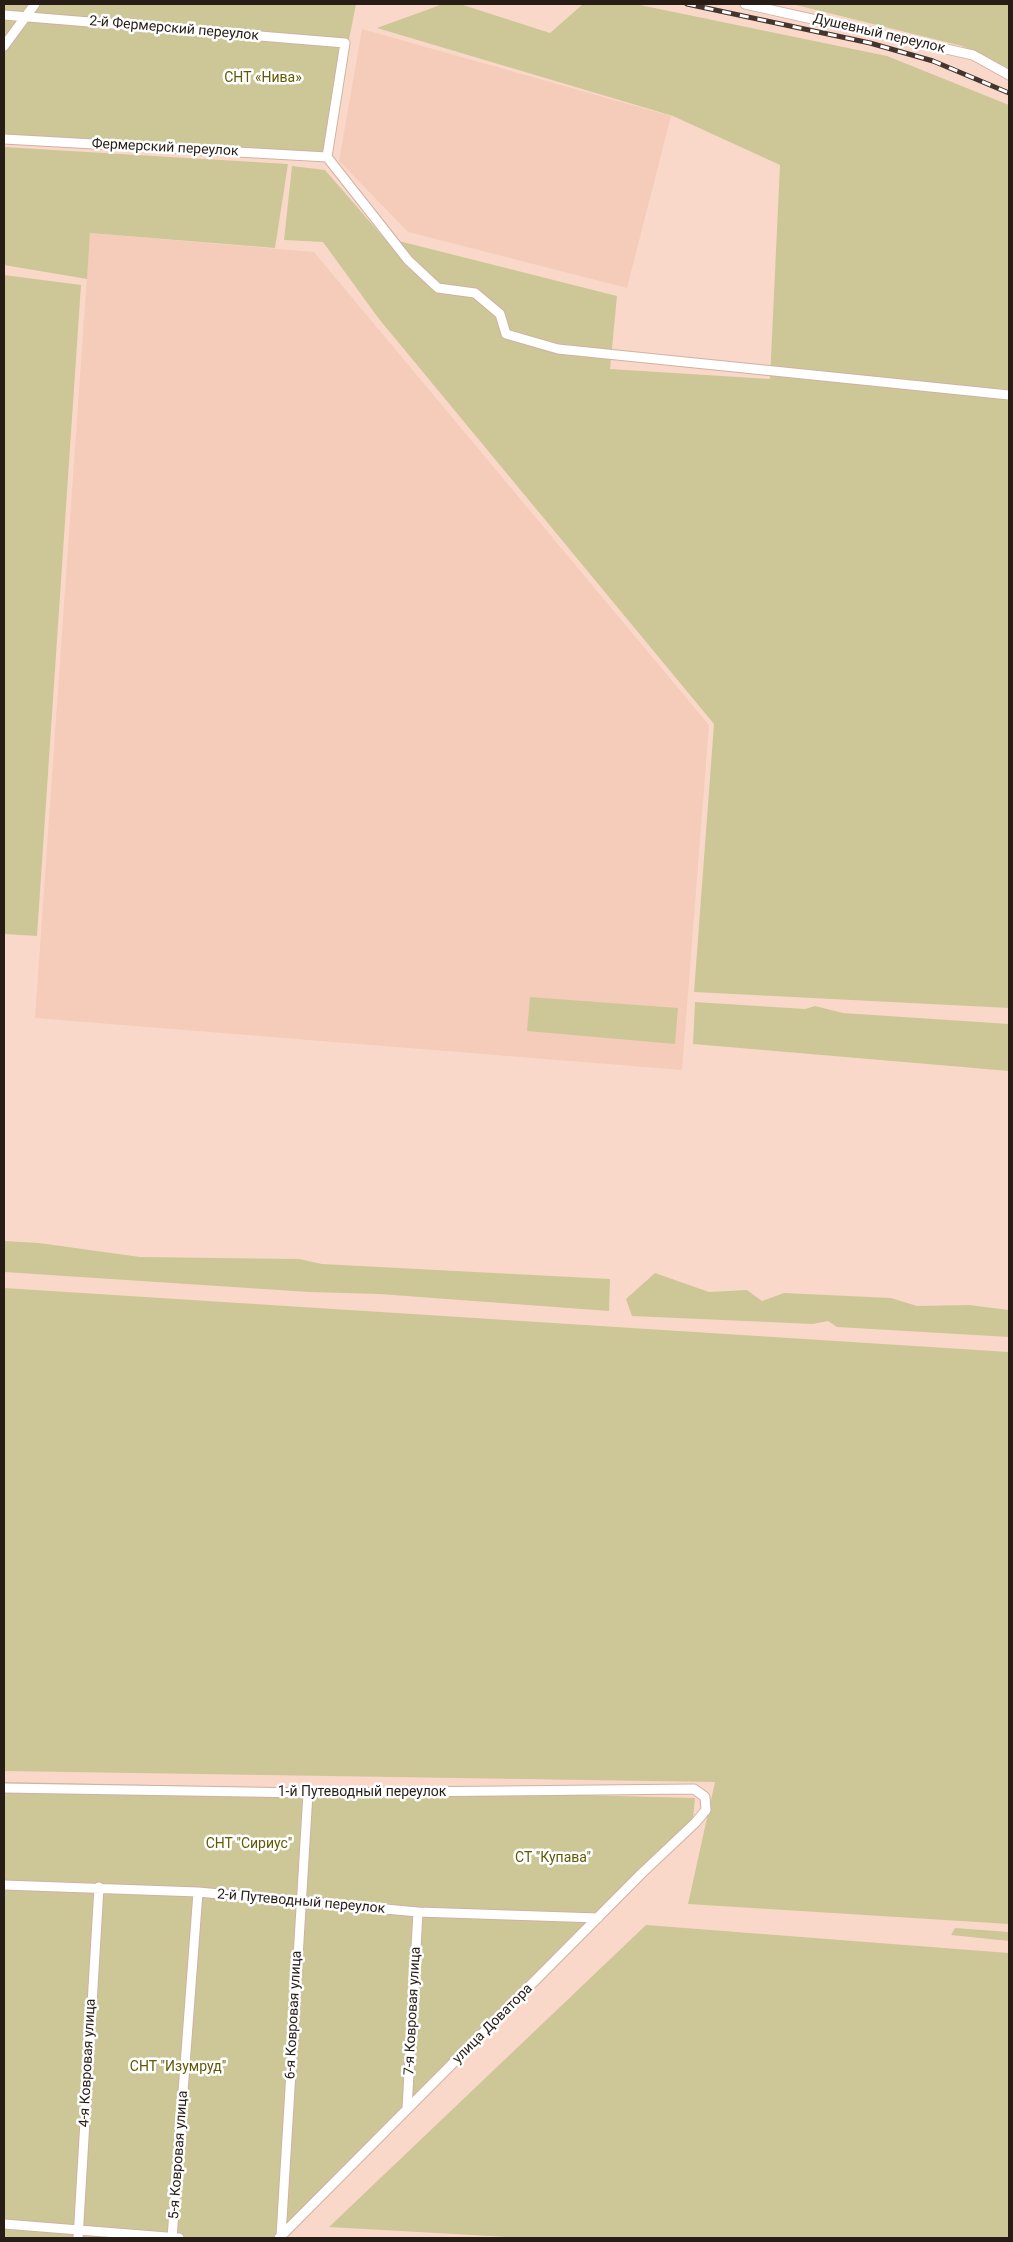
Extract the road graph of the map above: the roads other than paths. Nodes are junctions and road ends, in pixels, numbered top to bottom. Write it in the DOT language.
graph roads {
  1 [pos="35,4"];
  2 [pos="745,4"];
  3 [pos="4,15"];
  4 [pos="26,16"];
  5 [pos="4,46"];
  6 [pos="1009,75"];
  7 [pos="4,139"];
  8 [pos="327,158"];
  9 [pos="1009,395"];
  10 [pos="4,1788"];
  11 [pos="308,1793"];
  12 [pos="706,1810"];
  13 [pos="4,1885"];
  14 [pos="99,1887"];
  15 [pos="198,1892"];
  16 [pos="301,1902"];
  17 [pos="418,1912"];
  18 [pos="598,1918"];
  19 [pos="407,2109"];
  20 [pos="4,2224"];
  21 [pos="78,2234"];
  22 [pos="280,2237"];
  23 [pos="172,2238"];
  24 [pos="179,2238"];
  1 -- 4 [label="street"];
  2 -- 6 [label="street, Душевный переулок"];
  3 -- 4 [label="street, 2-й Фермерский переулок"];
  4 -- 5 [label="street"];
  4 -- 8 [label="street, 2-й Фермерский переулок"];
  7 -- 8 [label="street, Фермерский переулок"];
  8 -- 9 [label="street"];
  10 -- 11 [label="street, 1-й Путеводный переулок"];
  11 -- 12 [label="street, 1-й Путеводный переулок"];
  11 -- 16 [label="street, 6-я Ковровая улица"];
  12 -- 18 [label="street, улица Доватора"];
  13 -- 14 [label="street, 2-й Путеводный переулок"];
  14 -- 15 [label="street, 2-й Путеводный переулок"];
  14 -- 21 [label="street, 4-я Ковровая улица"];
  15 -- 16 [label="street, 2-й Путеводный переулок"];
  15 -- 23 [label="street, 5-я Ковровая улица"];
  16 -- 17 [label="street, 2-й Путеводный переулок"];
  16 -- 22 [label="street, 6-я Ковровая улица"];
  17 -- 18 [label="street, 2-й Путеводный переулок"];
  17 -- 19 [label="street, 7-я Ковровая улица"];
  18 -- 19 [label="street, улица Доватора"];
  19 -- 22 [label="street, улица Доватора"];
  20 -- 21 [label="street"];
  21 -- 23 [label="street"];
  23 -- 24 [label="street"];
}
